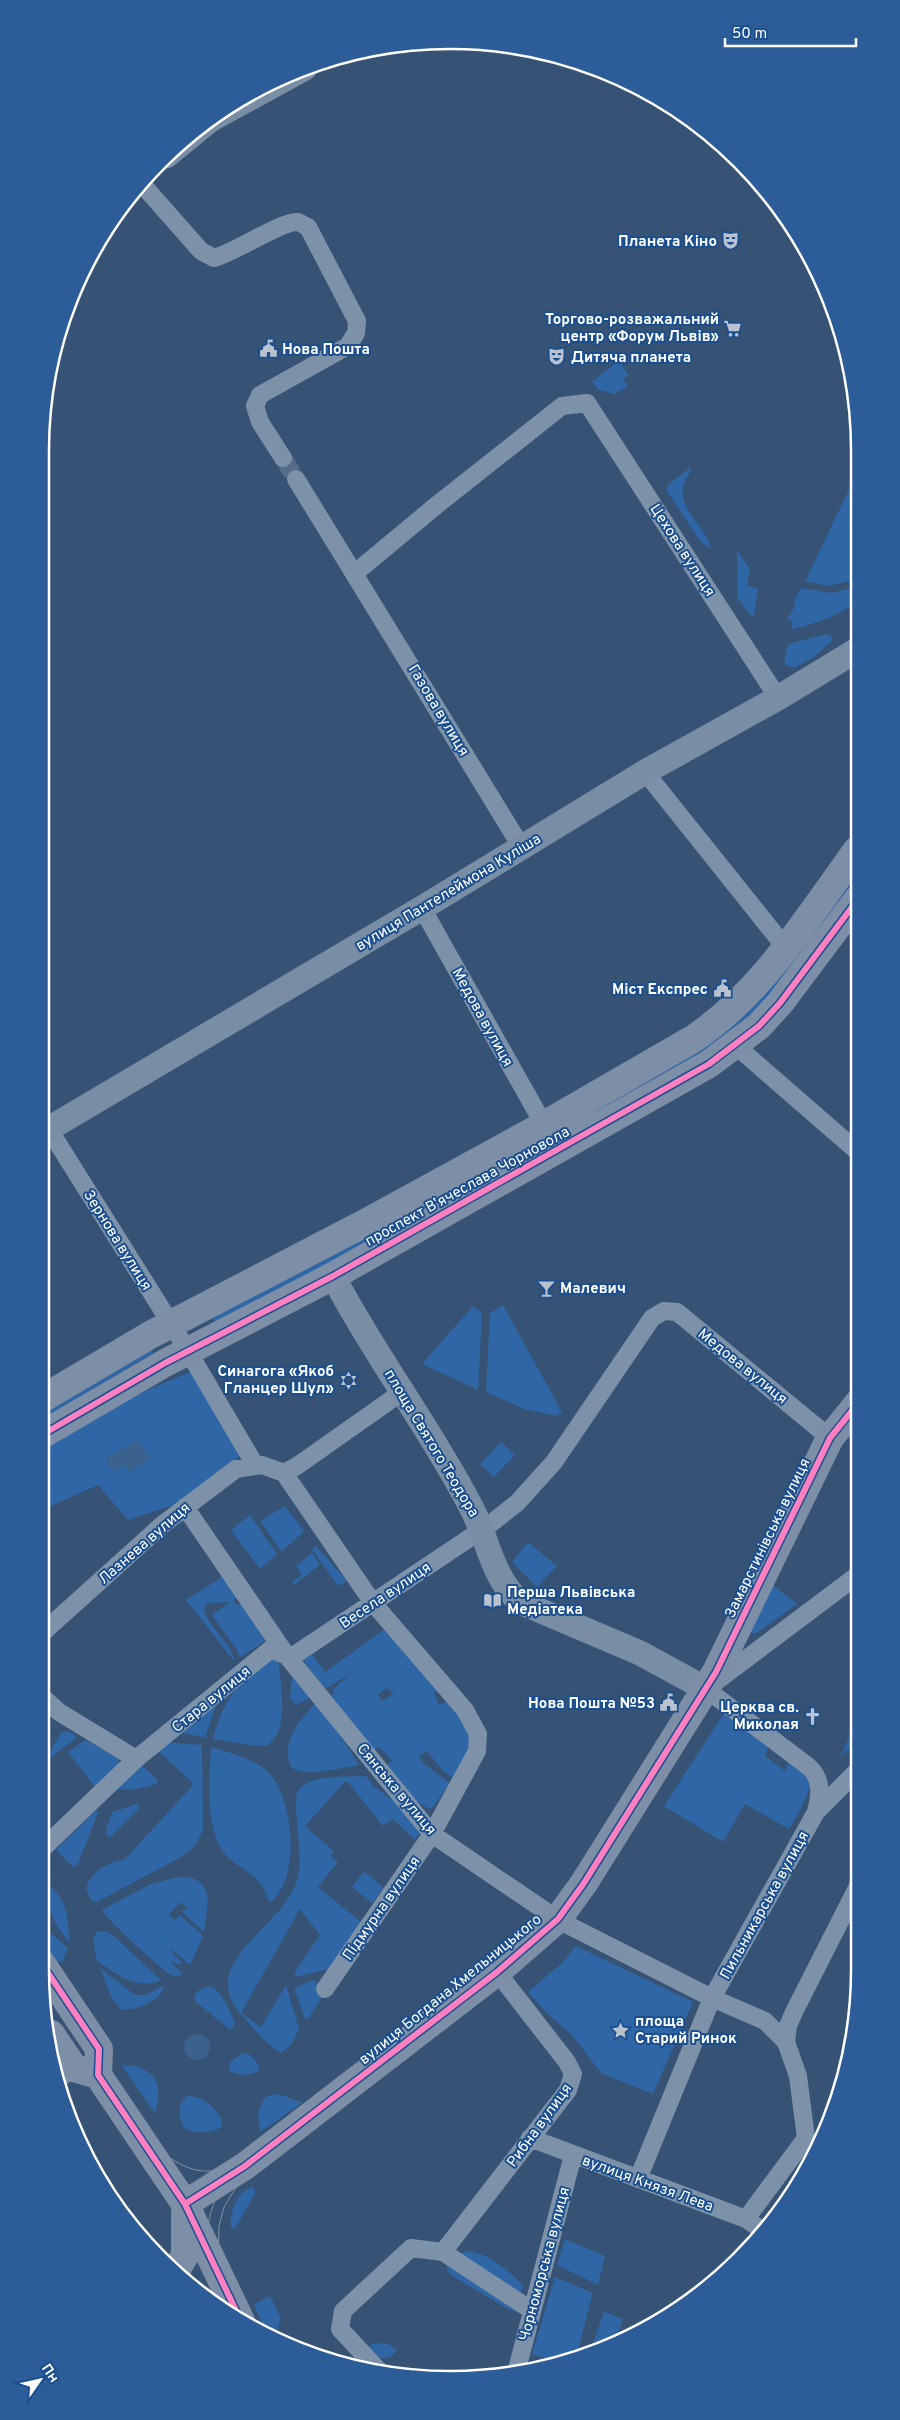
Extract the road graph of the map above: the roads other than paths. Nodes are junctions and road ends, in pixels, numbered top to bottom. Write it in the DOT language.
graph roads {
  1 [pos="146,188"];
  2 [pos="282,458"];
  3 [pos="296,479"];
  4 [pos="355,573"];
  5 [pos="851,654"];
  6 [pos="778,698"];
  7 [pos="645,772"];
  8 [pos="522,848"];
  9 [pos="851,859"];
  10 [pos="422,908"];
  11 [pos="851,908"];
  12 [pos="785,947"];
  13 [pos="735,1045"];
  14 [pos="49,1123"];
  15 [pos="544,1125"];
  16 [pos="49,1135"];
  17 [pos="851,1146"];
  18 [pos="333,1276"];
  19 [pos="652,1318"];
  20 [pos="171,1325"];
  21 [pos="188,1351"];
  22 [pos="402,1392"];
  23 [pos="49,1395"];
  24 [pos="851,1412"];
  25 [pos="49,1431"];
  26 [pos="830,1438"];
  27 [pos="256,1465"];
  28 [pos="284,1473"];
  29 [pos="185,1507"];
  30 [pos="482,1530"];
  31 [pos="851,1580"];
  32 [pos="373,1603"];
  33 [pos="49,1627"];
  34 [pos="734,1633"];
  35 [pos="762,1648"];
  36 [pos="287,1656"];
  37 [pos="706,1689"];
  38 [pos="49,1703"];
  39 [pos="136,1759"];
  40 [pos="851,1777"];
  41 [pos="816,1812"];
  42 [pos="432,1834"];
  43 [pos="49,1842"];
  44 [pos="851,1900"];
  45 [pos="558,1919"];
  46 [pos="497,1972"];
  47 [pos="49,1975"];
  48 [pos="325,1989"];
  49 [pos="712,1998"];
  50 [pos="55,2040"];
  51 [pos="786,2042"];
  52 [pos="77,2074"];
  53 [pos="530,2138"];
  54 [pos="812,2144"];
  55 [pos="811,2145"];
  56 [pos="573,2155"];
  57 [pos="638,2179"];
  58 [pos="185,2204"];
  59 [pos="746,2219"];
  60 [pos="758,2227"];
  61 [pos="443,2252"];
  62 [pos="179,2266"];
  63 [pos="235,2308"];
  64 [pos="531,2310"];
  65 [pos="373,2364"];
  66 [pos="518,2366"];
  1 -- 2 [label="street"];
  3 -- 4 [label="street, Газова вулиця"];
  4 -- 6 [label="street, Цехова вулиця"];
  4 -- 8 [label="street, Газова вулиця"];
  5 -- 6 [label="street, вулиця Пантелеймона Куліша"];
  6 -- 7 [label="street, вулиця Пантелеймона Куліша"];
  7 -- 8 [label="street, вулиця Пантелеймона Куліша"];
  7 -- 12 [label="street"];
  8 -- 10 [label="street, вулиця Пантелеймона Куліша"];
  9 -- 12 [label="main road, проспект Вʼячеслава Чорновола"];
  10 -- 14 [label="street, вулиця Пантелеймона Куліша"];
  10 -- 15 [label="street, Медова вулиця"];
  11 -- 13 [label="main road, проспект Вʼячеслава Чорновола"];
  12 -- 15 [label="main road, проспект Вʼячеслава Чорновола"];
  13 -- 17 [label="street"];
  13 -- 18 [label="main road, проспект Вʼячеслава Чорновола"];
  15 -- 20 [label="main road, проспект Вʼячеслава Чорновола"];
  16 -- 20 [label="street, Зернова вулиця"];
  18 -- 21 [label="main road, проспект Вʼячеслава Чорновола"];
  18 -- 22 [label="street, площа Святого Теодора"];
  19 -- 26 [label="street, Медова вулиця"];
  19 -- 30 [label="street, площа Святого Теодора"];
  20 -- 21 [label="street, Зернова вулиця"];
  20 -- 23 [label="main road, проспект Вʼячеслава Чорновола"];
  21 -- 25 [label="main road, проспект Вʼячеслава Чорновола"];
  21 -- 27 [label="street, Зернова вулиця"];
  22 -- 28 [label="street"];
  22 -- 30 [label="street, площа Святого Теодора"];
  24 -- 26 [label="main road, Замарстинівська вулиця"];
  26 -- 34 [label="main road, Замарстинівська вулиця"];
  27 -- 28 [label="street"];
  27 -- 29 [label="street, Лазнева вулиця"];
  28 -- 32 [label="street, Підмурна вулиця"];
  29 -- 33 [label="street, Лазнева вулиця"];
  29 -- 36 [label="street, Сянська вулиця"];
  30 -- 32 [label="street, Весела вулиця"];
  30 -- 37 [label="street"];
  31 -- 35 [label="street, вулиця Богдана Хмельницького"];
  32 -- 36 [label="street, Весела вулиця"];
  32 -- 42 [label="street, Підмурна вулиця"];
  34 -- 35 [label="street"];
  34 -- 37 [label="main road, Замарстинівська вулиця"];
  35 -- 37 [label="street, вулиця Богдана Хмельницького"];
  36 -- 39 [label="street, Стара вулиця"];
  36 -- 42 [label="street, Сянська вулиця"];
  37 -- 41 [label="street, Пильникарська вулиця"];
  37 -- 45 [label="main road, вулиця Богдана Хмельницького"];
  38 -- 39 [label="street"];
  39 -- 43 [label="street, Стара вулиця"];
  40 -- 41 [label="street, Пильникарська вулиця"];
  41 -- 49 [label="street, Пильникарська вулиця"];
  42 -- 45 [label="street, Сянська вулиця"];
  42 -- 48 [label="street, Підмурна вулиця"];
  44 -- 51 [label="street"];
  45 -- 46 [label="main road, вулиця Богдана Хмельницького"];
  45 -- 49 [label="street, Сянська вулиця"];
  46 -- 53 [label="street, Рибна вулиця"];
  46 -- 58 [label="main road, вулиця Богдана Хмельницького"];
  47 -- 52 [label="main road"];
  49 -- 51 [label="street, Сянська вулиця"];
  49 -- 57 [label="street"];
  50 -- 52 [label="main road"];
  51 -- 54 [label="street"];
  52 -- 58 [label="main road"];
  53 -- 56 [label="street, вулиця Князя Лева"];
  53 -- 61 [label="street, Рибна вулиця"];
  55 -- 59 [label="street"];
  56 -- 57 [label="street, вулиця Князя Лева"];
  56 -- 64 [label="street, Чорноморська вулиця"];
  57 -- 59 [label="street, вулиця Князя Лева"];
  58 -- 62 [label="main road"];
  58 -- 63 [label="main road"];
  59 -- 60 [label="street, вулиця Князя Лева"];
  61 -- 64 [label="street"];
  61 -- 65 [label="street"];
  64 -- 66 [label="street, Чорноморська вулиця"];
}
